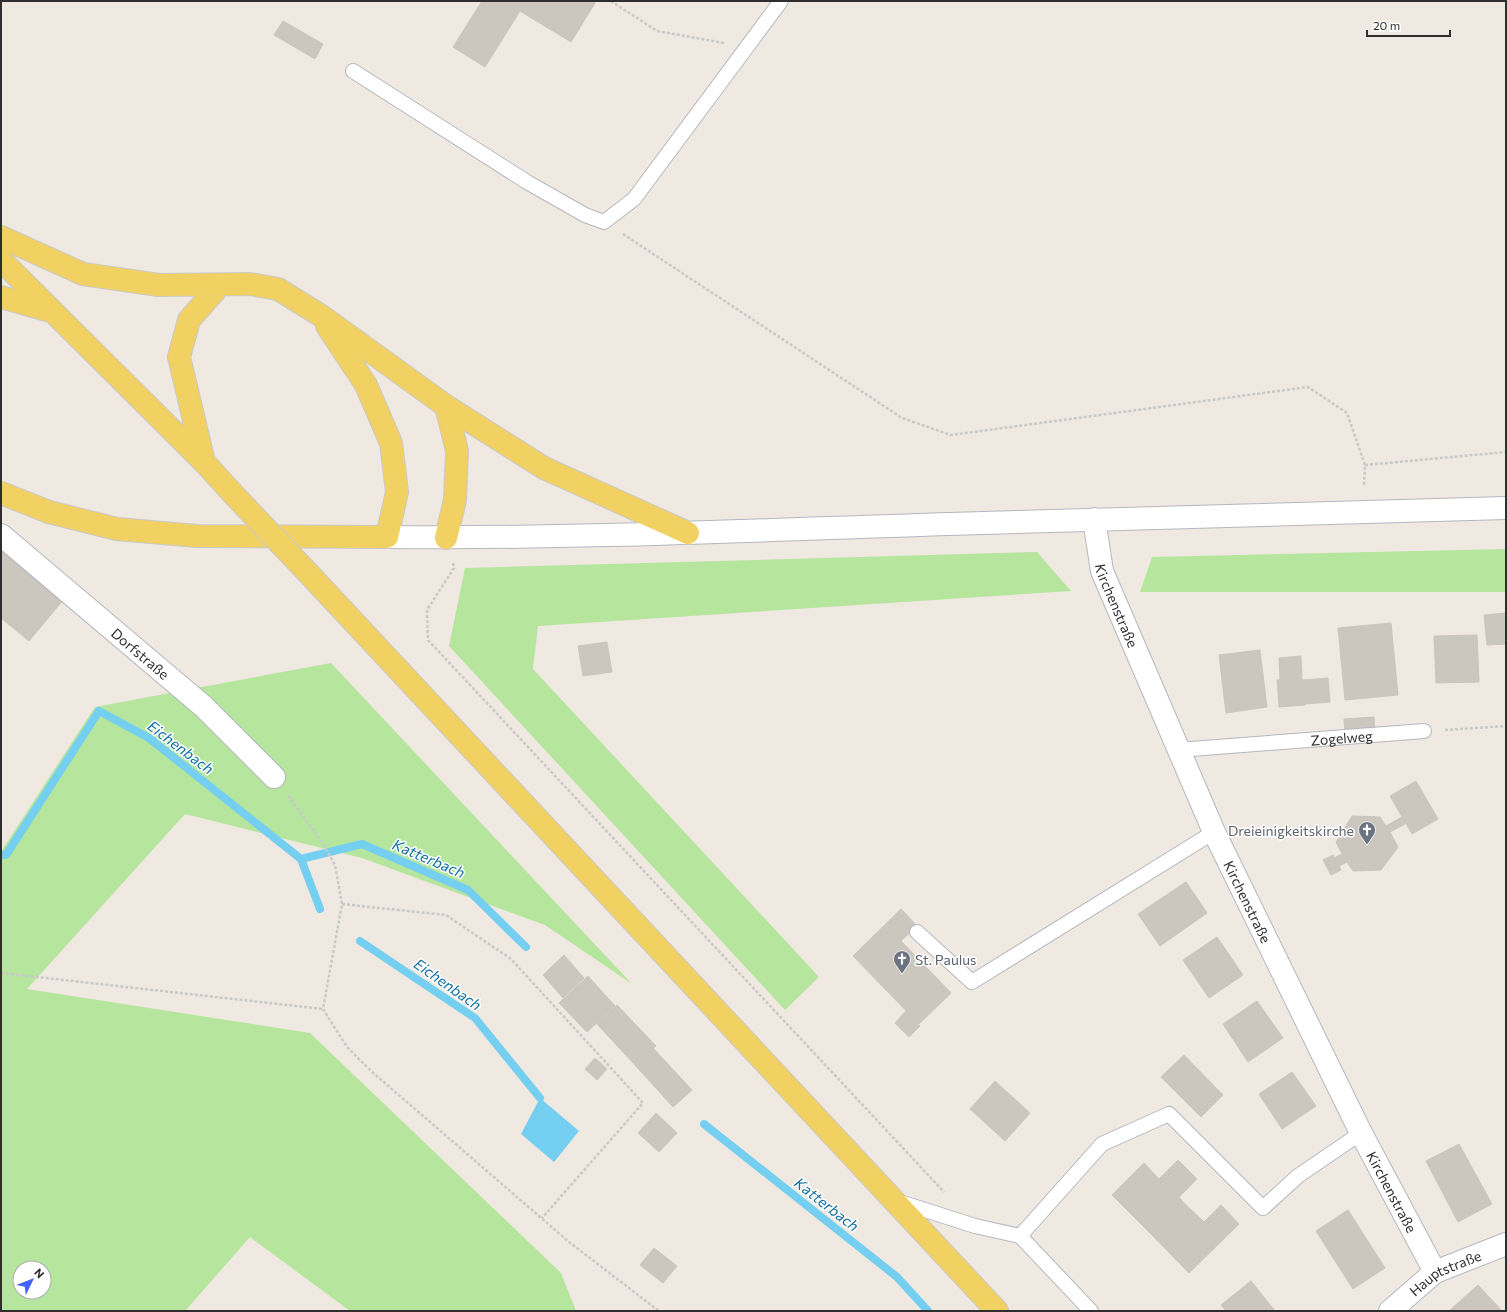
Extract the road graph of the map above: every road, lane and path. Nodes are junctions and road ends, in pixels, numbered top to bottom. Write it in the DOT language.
graph roads {
  1 [pos="611,1"];
  2 [pos="781,1"];
  3 [pos="746,47"];
  4 [pos="353,71"];
  5 [pos="604,222"];
  6 [pos="1,237"];
  7 [pos="1,260"];
  8 [pos="220,285"];
  9 [pos="1,297"];
  10 [pos="51,311"];
  11 [pos="320,315"];
  12 [pos="446,406"];
  13 [pos="1506,452"];
  14 [pos="204,462"];
  15 [pos="1365,465"];
  16 [pos="1,494"];
  17 [pos="1506,508"];
  18 [pos="1363,513"];
  19 [pos="1094,519"];
  20 [pos="688,533"];
  21 [pos="1,535"];
  22 [pos="386,537"];
  23 [pos="446,538"];
  24 [pos="1506,726"];
  25 [pos="1424,731"];
  26 [pos="1178,750"];
  27 [pos="274,777"];
  28 [pos="1214,832"];
  29 [pos="342,904"];
  30 [pos="917,932"];
  31 [pos="1,973"];
  32 [pos="323,1009"];
  33 [pos="1361,1134"];
  34 [pos="948,1197"];
  35 [pos="894,1200"];
  36 [pos="542,1218"];
  37 [pos="1020,1236"];
  38 [pos="1506,1244"];
  39 [pos="1435,1272"];
  40 [pos="659,1311"];
  41 [pos="997,1311"];
  42 [pos="1091,1311"];
  43 [pos="1390,1311"];
  1 -- 3 [label="path"];
  2 -- 3 [label="lane"];
  3 -- 5 [label="lane"];
  4 -- 5 [label="lane"];
  5 -- 15 [label="path"];
  6 -- 8 [label="main road"];
  7 -- 10 [label="main road"];
  8 -- 11 [label="main road"];
  8 -- 14 [label="main road"];
  9 -- 10 [label="main road"];
  10 -- 14 [label="main road"];
  11 -- 12 [label="main road"];
  11 -- 22 [label="main road"];
  12 -- 20 [label="main road"];
  12 -- 23 [label="main road"];
  13 -- 15 [label="path"];
  14 -- 35 [label="main road, bridge"];
  15 -- 18 [label="path"];
  16 -- 22 [label="main road"];
  17 -- 18 [label="street"];
  18 -- 19 [label="street"];
  19 -- 20 [label="street"];
  19 -- 26 [label="street, Kirchenstraße"];
  20 -- 23 [label="street"];
  21 -- 27 [label="street, Dorfstraße"];
  22 -- 23 [label="street"];
  23 -- 34 [label="path"];
  24 -- 25 [label="path"];
  25 -- 26 [label="lane, Zogelweg"];
  26 -- 28 [label="street, Kirchenstraße"];
  27 -- 29 [label="path"];
  28 -- 30 [label="lane"];
  28 -- 33 [label="street, Kirchenstraße"];
  29 -- 32 [label="path"];
  29 -- 36 [label="path"];
  31 -- 32 [label="path"];
  32 -- 36 [label="path"];
  33 -- 37 [label="lane"];
  33 -- 39 [label="street, Kirchenstraße"];
  35 -- 37 [label="lane"];
  35 -- 41 [label="main road"];
  36 -- 40 [label="path"];
  37 -- 42 [label="lane"];
  38 -- 39 [label="street, Hauptstraße"];
  39 -- 43 [label="street, Hauptstraße"];
}
